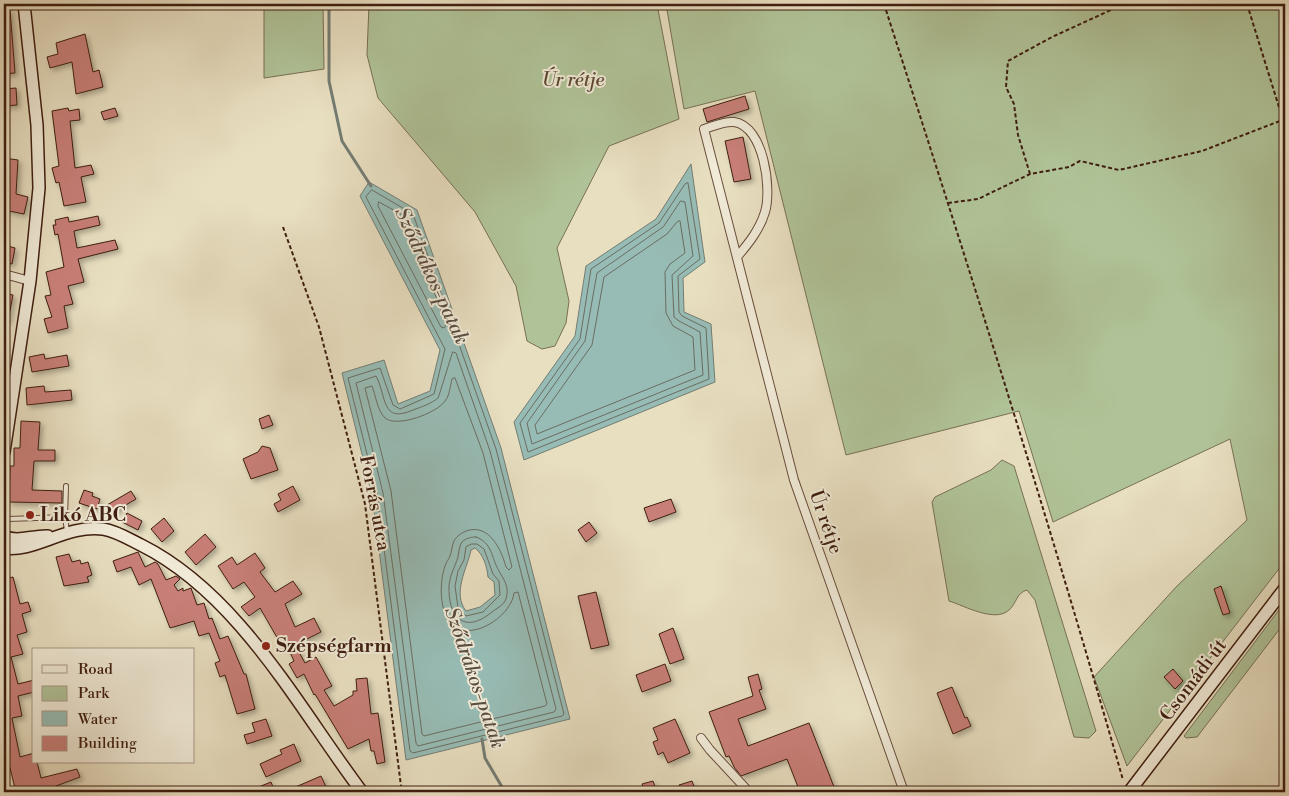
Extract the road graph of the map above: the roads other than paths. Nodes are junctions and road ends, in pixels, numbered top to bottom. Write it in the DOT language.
graph roads {
  1 [pos="24,4"];
  2 [pos="737,257"];
  3 [pos="4,274"];
  4 [pos="30,280"];
  5 [pos="6,429"];
  6 [pos="4,452"];
  7 [pos="66,486"];
  8 [pos="65,517"];
  9 [pos="8,519"];
  10 [pos="68,533"];
  11 [pos="4,536"];
  12 [pos="55,536"];
  13 [pos="4,548"];
  14 [pos="1285,588"];
  15 [pos="701,738"];
  16 [pos="1126,788"];
  17 [pos="362,792"];
  18 [pos="749,792"];
  19 [pos="904,792"];
  1 -- 4 [label="main road"];
  2 -- 2 [label="street, Úr rétje"];
  2 -- 19 [label="street, Úr rétje"];
  3 -- 4 [label="street"];
  4 -- 5 [label="main road"];
  5 -- 6 [label="main road"];
  7 -- 8 [label="lane"];
  8 -- 9 [label="lane"];
  8 -- 10 [label="lane"];
  10 -- 12 [label="main road"];
  10 -- 17 [label="main road"];
  11 -- 12 [label="main road"];
  12 -- 13 [label="main road"];
  14 -- 16 [label="main road, Csomádi út"];
  15 -- 18 [label="street"];
}
